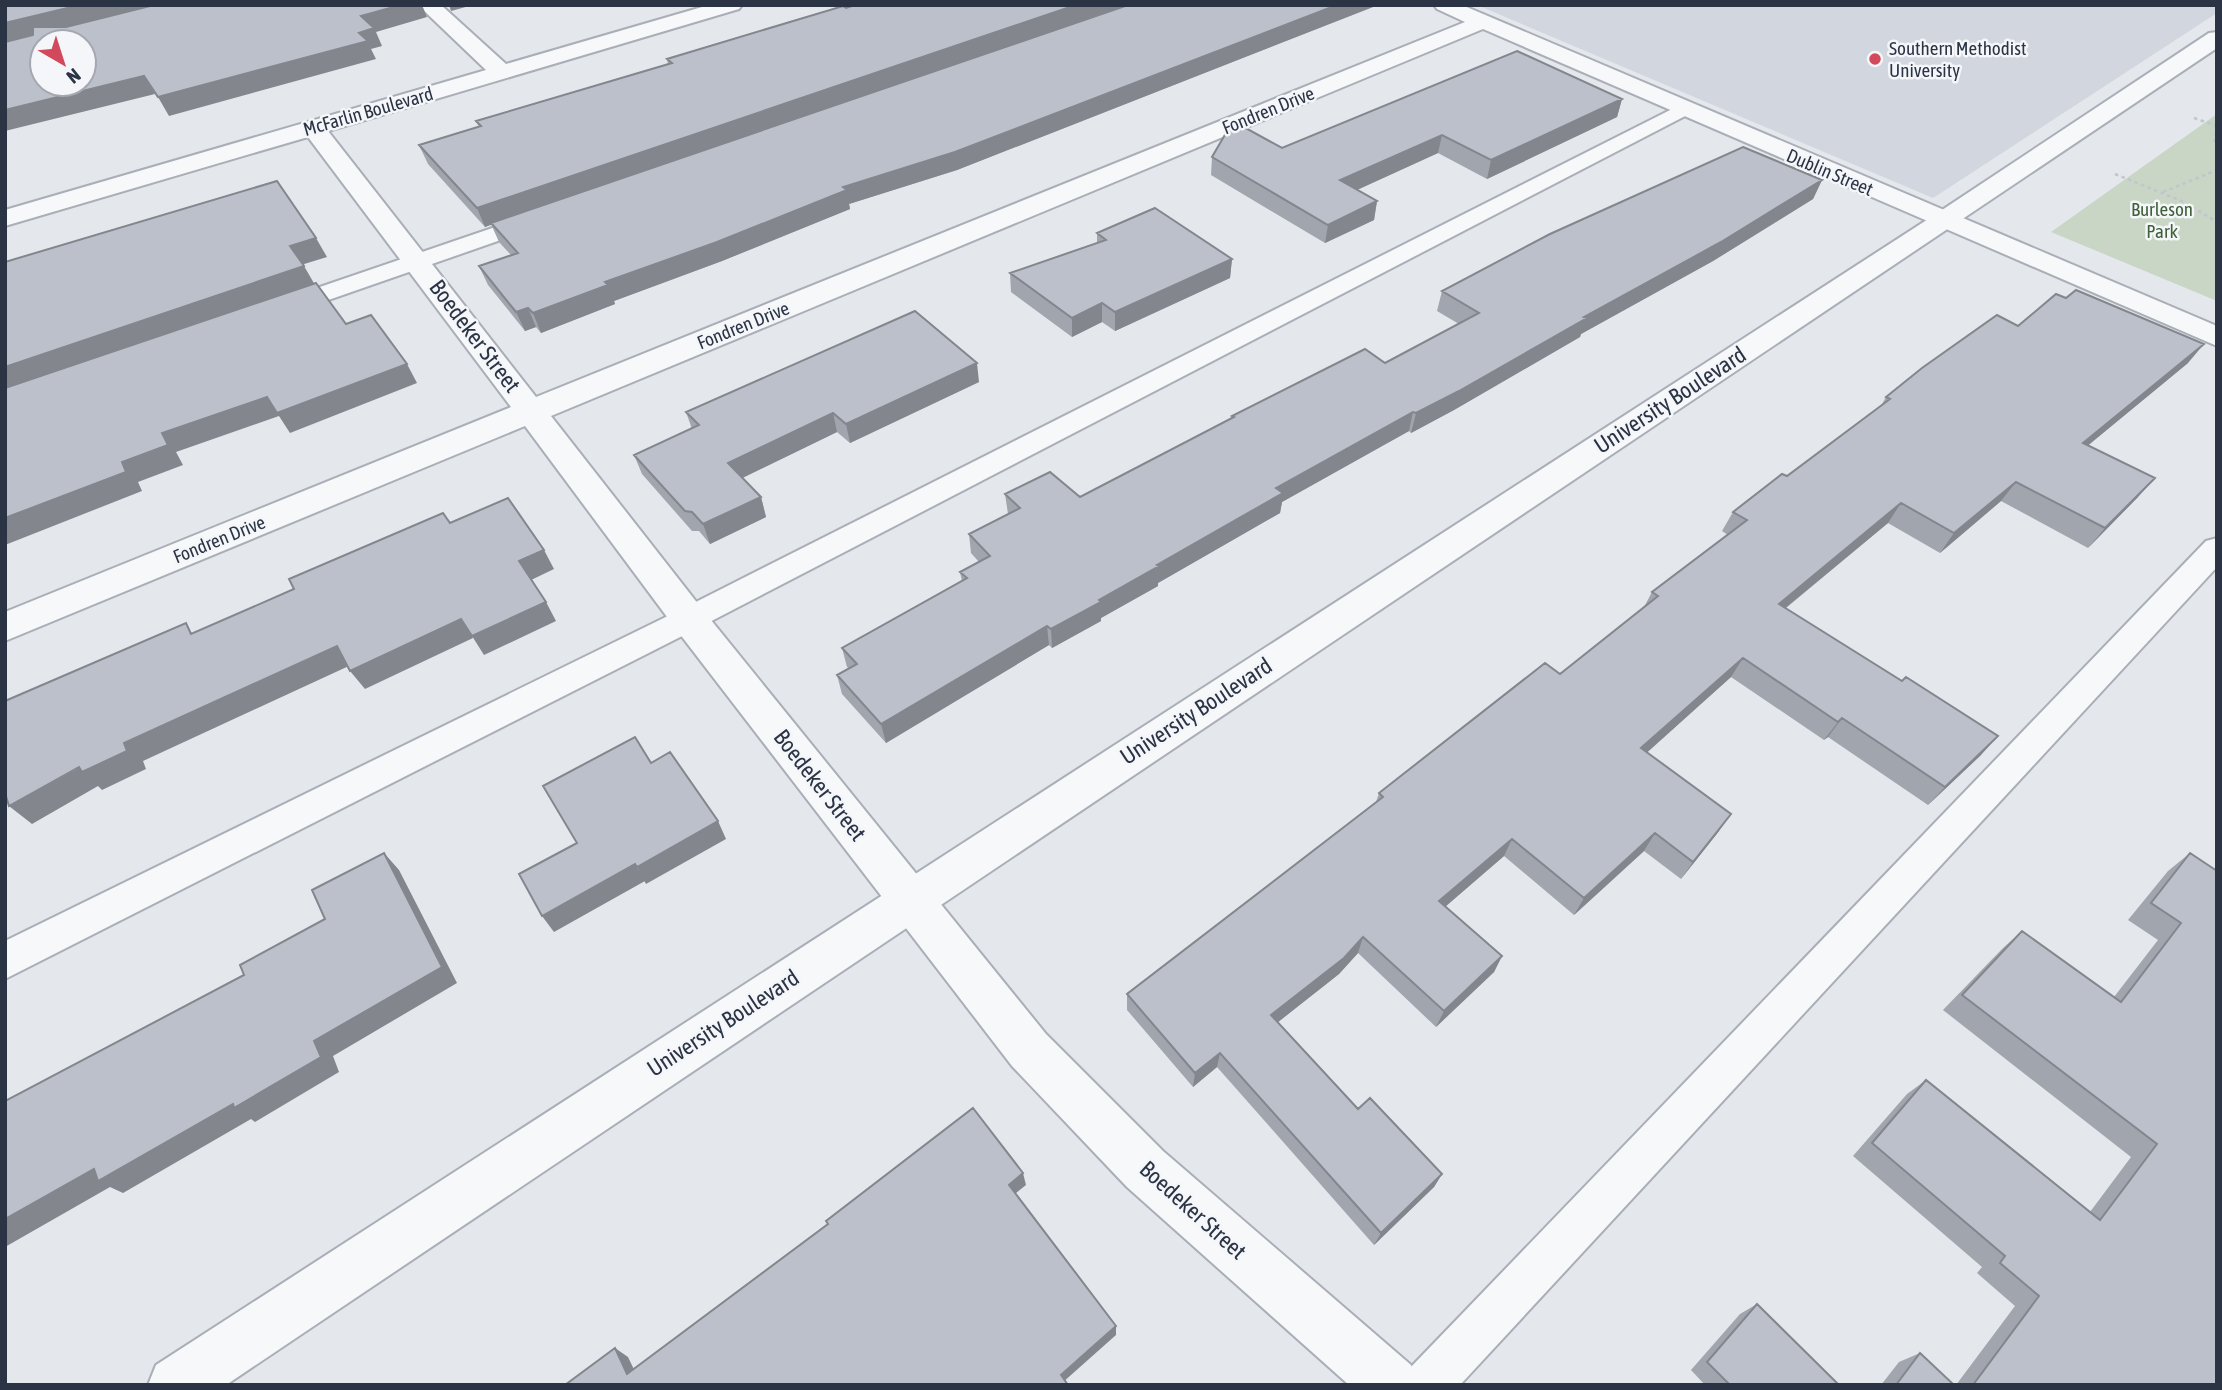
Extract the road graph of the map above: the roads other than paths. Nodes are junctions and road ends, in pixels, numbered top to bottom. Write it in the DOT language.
graph roads {
  1 [pos="428,5"];
  2 [pos="732,5"];
  3 [pos="1444,5"];
  4 [pos="1482,22"];
  5 [pos="2217,38"];
  6 [pos="502,73"];
  7 [pos="1684,109"];
  8 [pos="313,127"];
  9 [pos="562,211"];
  10 [pos="5,218"];
  11 [pos="1945,220"];
  12 [pos="418,262"];
  13 [pos="263,315"];
  14 [pos="2217,337"];
  15 [pos="532,411"];
  16 [pos="2217,548"];
  17 [pos="689,619"];
  18 [pos="5,627"];
  19 [pos="910,899"];
  20 [pos="5,961"];
  21 [pos="176,1385"];
  22 [pos="1391,1385"];
  23 [pos="1427,1385"];
  1 -- 6 [label="street"];
  2 -- 6 [label="street, McFarlin Boulevard"];
  3 -- 4 [label="street, Dublin Street"];
  4 -- 7 [label="street, Dublin Street"];
  4 -- 15 [label="street, Fondren Drive"];
  5 -- 11 [label="street, University Boulevard"];
  6 -- 8 [label="street, McFarlin Boulevard"];
  7 -- 11 [label="street, Dublin Street"];
  7 -- 17 [label="lane"];
  8 -- 10 [label="street, McFarlin Boulevard"];
  8 -- 12 [label="street, Boedeker Street"];
  9 -- 12 [label="lane"];
  11 -- 14 [label="street, Dublin Street"];
  11 -- 19 [label="street, University Boulevard"];
  12 -- 13 [label="lane"];
  12 -- 15 [label="street, Boedeker Street"];
  15 -- 17 [label="street, Boedeker Street"];
  15 -- 18 [label="street, Fondren Drive"];
  16 -- 23 [label="lane"];
  17 -- 19 [label="street, Boedeker Street"];
  17 -- 20 [label="lane"];
  19 -- 21 [label="street, University Boulevard"];
  19 -- 22 [label="street, Boedeker Street"];
}
